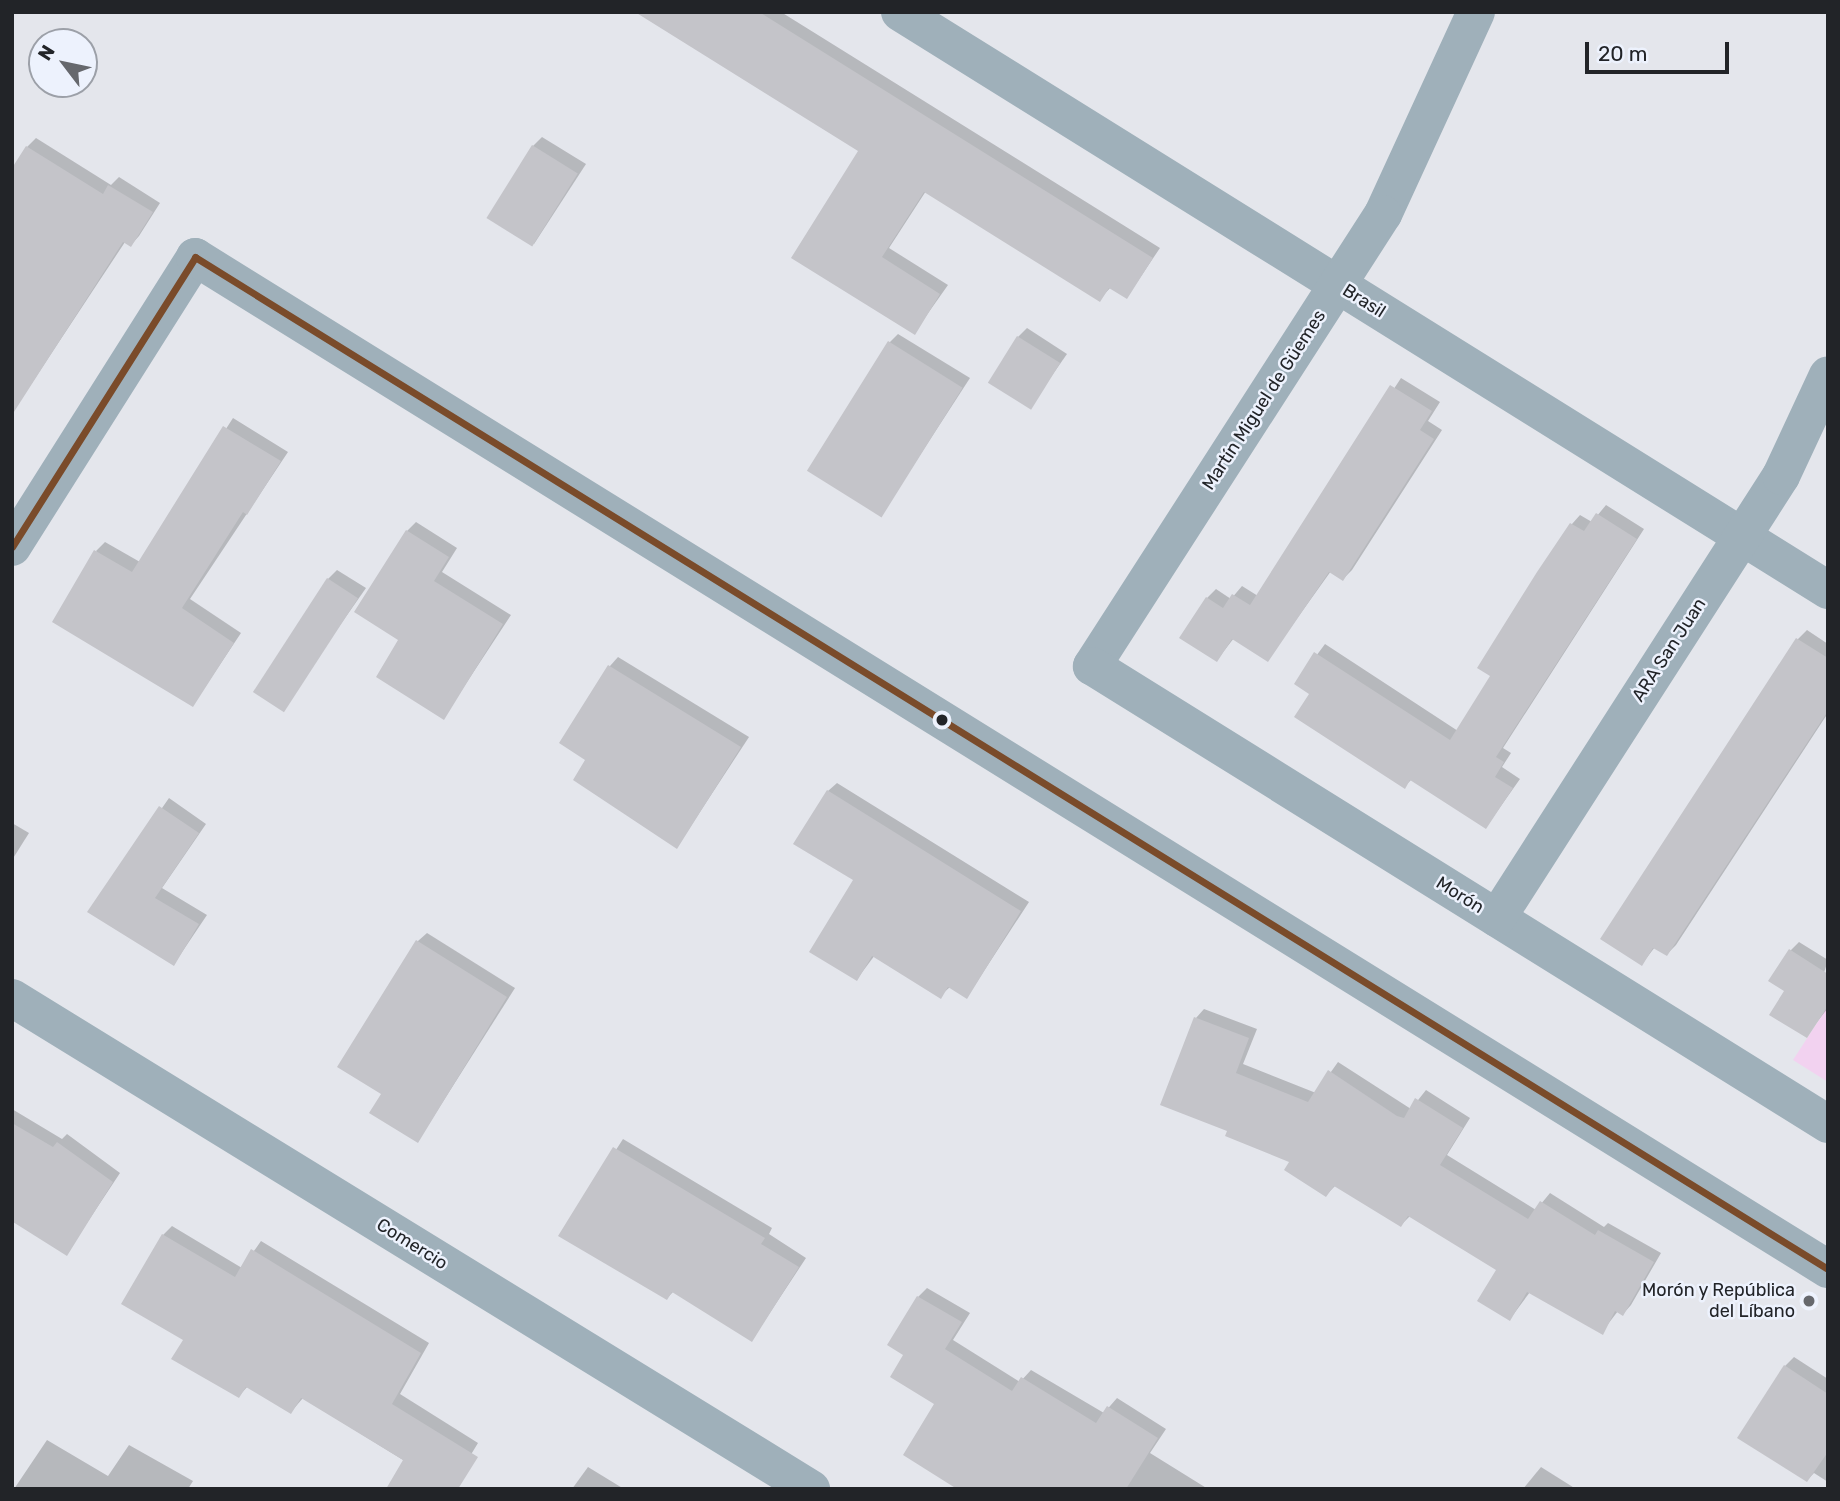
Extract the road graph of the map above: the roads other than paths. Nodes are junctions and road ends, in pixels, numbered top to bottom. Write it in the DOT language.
graph roads {
  1 [pos="900,12"];
  2 [pos="1476,12"];
  3 [pos="1338,285"];
  4 [pos="1828,375"];
  5 [pos="1742,537"];
  6 [pos="12,547"];
  7 [pos="1828,590"];
  8 [pos="1092,666"];
  9 [pos="1497,918"];
  10 [pos="12,998"];
  11 [pos="1828,1124"];
  12 [pos="1828,1269"];
  13 [pos="811,1489"];
  1 -- 3 [label="street, Brasil"];
  2 -- 3 [label="street, Martín Miguel de Güemes"];
  3 -- 5 [label="street, Brasil"];
  3 -- 8 [label="street, Martín Miguel de Güemes"];
  4 -- 5 [label="street, ARA San Juan"];
  5 -- 7 [label="street, Brasil"];
  5 -- 9 [label="street, ARA San Juan"];
  6 -- 12 [label="street"];
  8 -- 9 [label="street, Morón"];
  9 -- 11 [label="street, Morón"];
  10 -- 13 [label="street, Comercio"];
}
